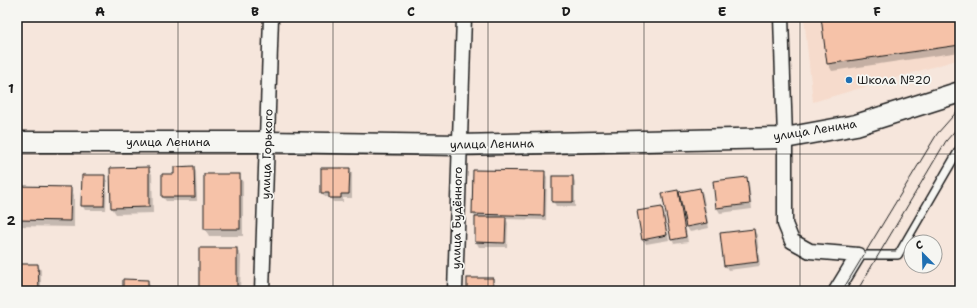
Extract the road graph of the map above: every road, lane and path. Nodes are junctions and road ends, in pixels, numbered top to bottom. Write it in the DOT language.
graph roads {
  1 [pos="271,17"];
  2 [pos="464,17"];
  3 [pos="781,17"];
  4 [pos="960,92"];
  5 [pos="785,138"];
  6 [pos="17,142"];
  7 [pos="267,142"];
  8 [pos="458,145"];
  9 [pos="960,148"];
  10 [pos="858,255"];
  11 [pos="262,291"];
  12 [pos="455,291"];
  13 [pos="836,291"];
  1 -- 7 [label="street, улица Горького"];
  2 -- 8 [label="street, улица Будённого"];
  3 -- 5 [label="street"];
  4 -- 5 [label="main road, улица Ленина"];
  5 -- 8 [label="main road, улица Ленина"];
  5 -- 10 [label="street"];
  6 -- 7 [label="main road, улица Ленина"];
  7 -- 8 [label="main road, улица Ленина"];
  7 -- 11 [label="street, улица Горького"];
  8 -- 12 [label="street, улица Будённого"];
  9 -- 10 [label="lane"];
  10 -- 13 [label="street"];
}
